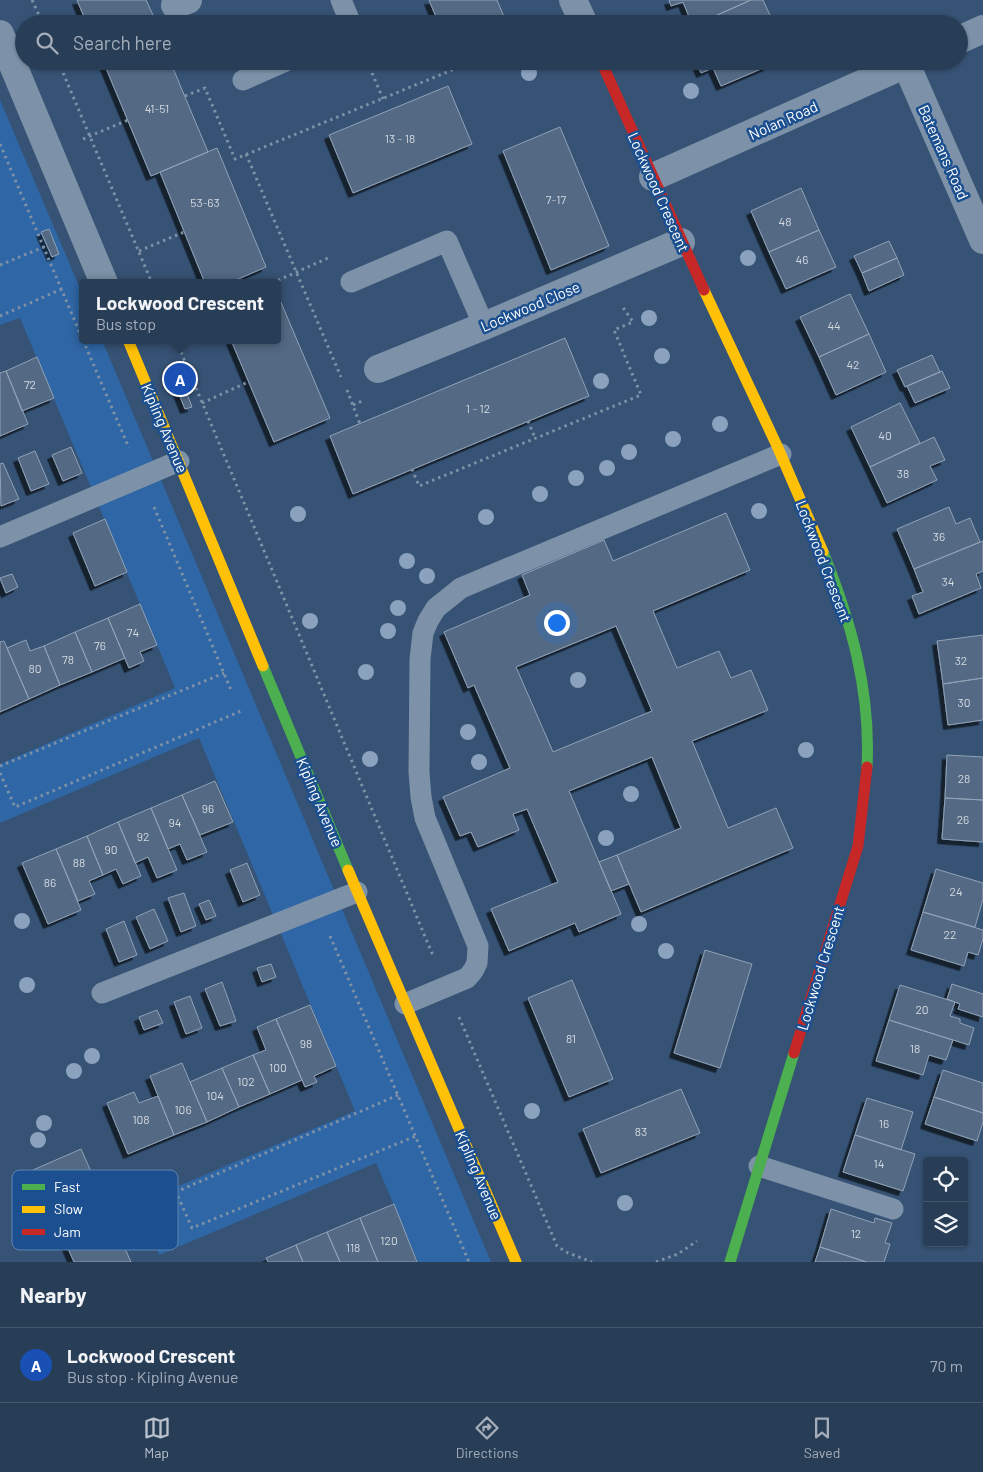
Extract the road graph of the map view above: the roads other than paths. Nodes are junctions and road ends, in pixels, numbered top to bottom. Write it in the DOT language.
graph roads {
  1 [pos="341,0"];
  2 [pos="573,0"];
  3 [pos="347,15"];
  4 [pos="580,15"];
  5 [pos="983,29"];
  6 [pos="968,36"];
  7 [pos="1,38"];
  8 [pos="266,70"];
  9 [pos="605,70"];
  10 [pos="894,70"];
  11 [pos="913,70"];
  12 [pos="243,80"];
  13 [pos="653,177"];
  14 [pos="983,240"];
  15 [pos="681,242"];
  16 [pos="102,279"];
  17 [pos="351,282"];
  18 [pos="484,326"];
  19 [pos="130,344"];
  20 [pos="378,369"];
  21 [pos="781,454"];
  22 [pos="179,461"];
  23 [pos="0,537"];
  24 [pos="357,892"];
  25 [pos="102,993"];
  26 [pos="405,1004"];
  27 [pos="760,1166"];
  28 [pos="893,1209"];
  29 [pos="516,1262"];
  30 [pos="730,1262"];
  1 -- 3 [label="lane"];
  2 -- 4 [label="street"];
  5 -- 6 [label="street"];
  7 -- 16 [label="street"];
  8 -- 12 [label="lane"];
  9 -- 13 [label="street, Lockwood Crescent"];
  10 -- 13 [label="street, Nolan Road"];
  11 -- 14 [label="street, Batemans Road"];
  13 -- 15 [label="street, Lockwood Crescent"];
  15 -- 18 [label="street, Lockwood Close"];
  15 -- 21 [label="street, Lockwood Crescent"];
  17 -- 18 [label="lane"];
  18 -- 20 [label="street, Lockwood Close"];
  19 -- 22 [label="street, Kipling Avenue"];
  21 -- 26 [label="lane"];
  21 -- 27 [label="street, Lockwood Crescent"];
  22 -- 23 [label="lane"];
  22 -- 24 [label="street, Kipling Avenue"];
  24 -- 25 [label="lane"];
  24 -- 26 [label="street, Kipling Avenue"];
  26 -- 29 [label="street, Kipling Avenue"];
  27 -- 28 [label="lane"];
  27 -- 30 [label="street, Lockwood Crescent"];
}
